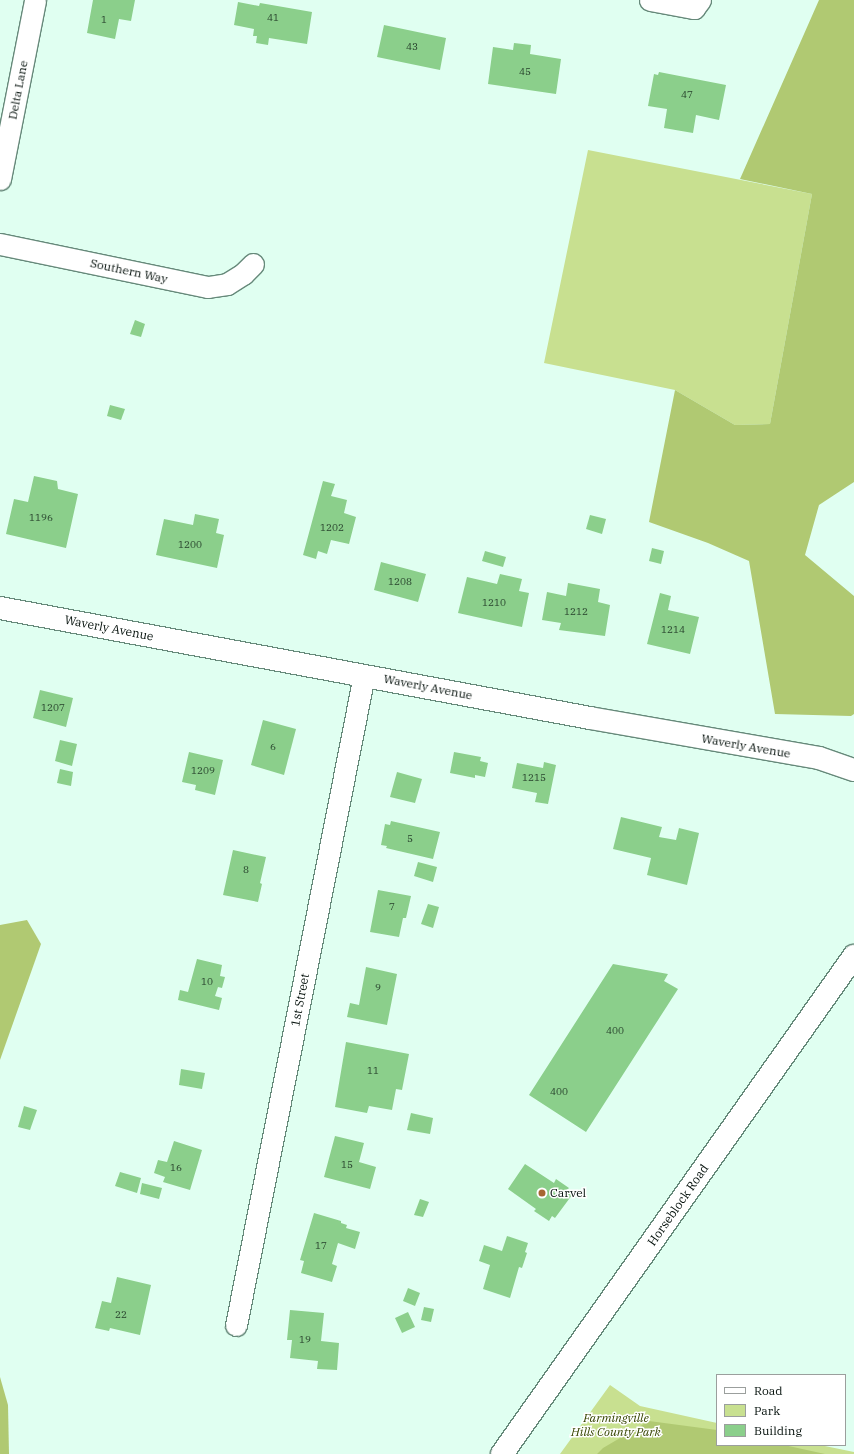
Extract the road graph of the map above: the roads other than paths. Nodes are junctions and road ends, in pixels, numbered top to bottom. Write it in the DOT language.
graph roads {
  1 [pos="35,0"];
  2 [pos="650,0"];
  3 [pos="700,0"];
  4 [pos="0,179"];
  5 [pos="0,244"];
  6 [pos="253,264"];
  7 [pos="0,608"];
  8 [pos="364,675"];
  9 [pos="854,770"];
  10 [pos="854,956"];
  11 [pos="236,1325"];
  12 [pos="502,1454"];
  1 -- 4 [label="street, Delta Lane"];
  2 -- 3 [label="street"];
  5 -- 6 [label="street, Southern Way"];
  7 -- 8 [label="street, Waverly Avenue"];
  8 -- 9 [label="street, Waverly Avenue"];
  8 -- 11 [label="street, 1st Street"];
  10 -- 12 [label="street, Horseblock Road"];
}
